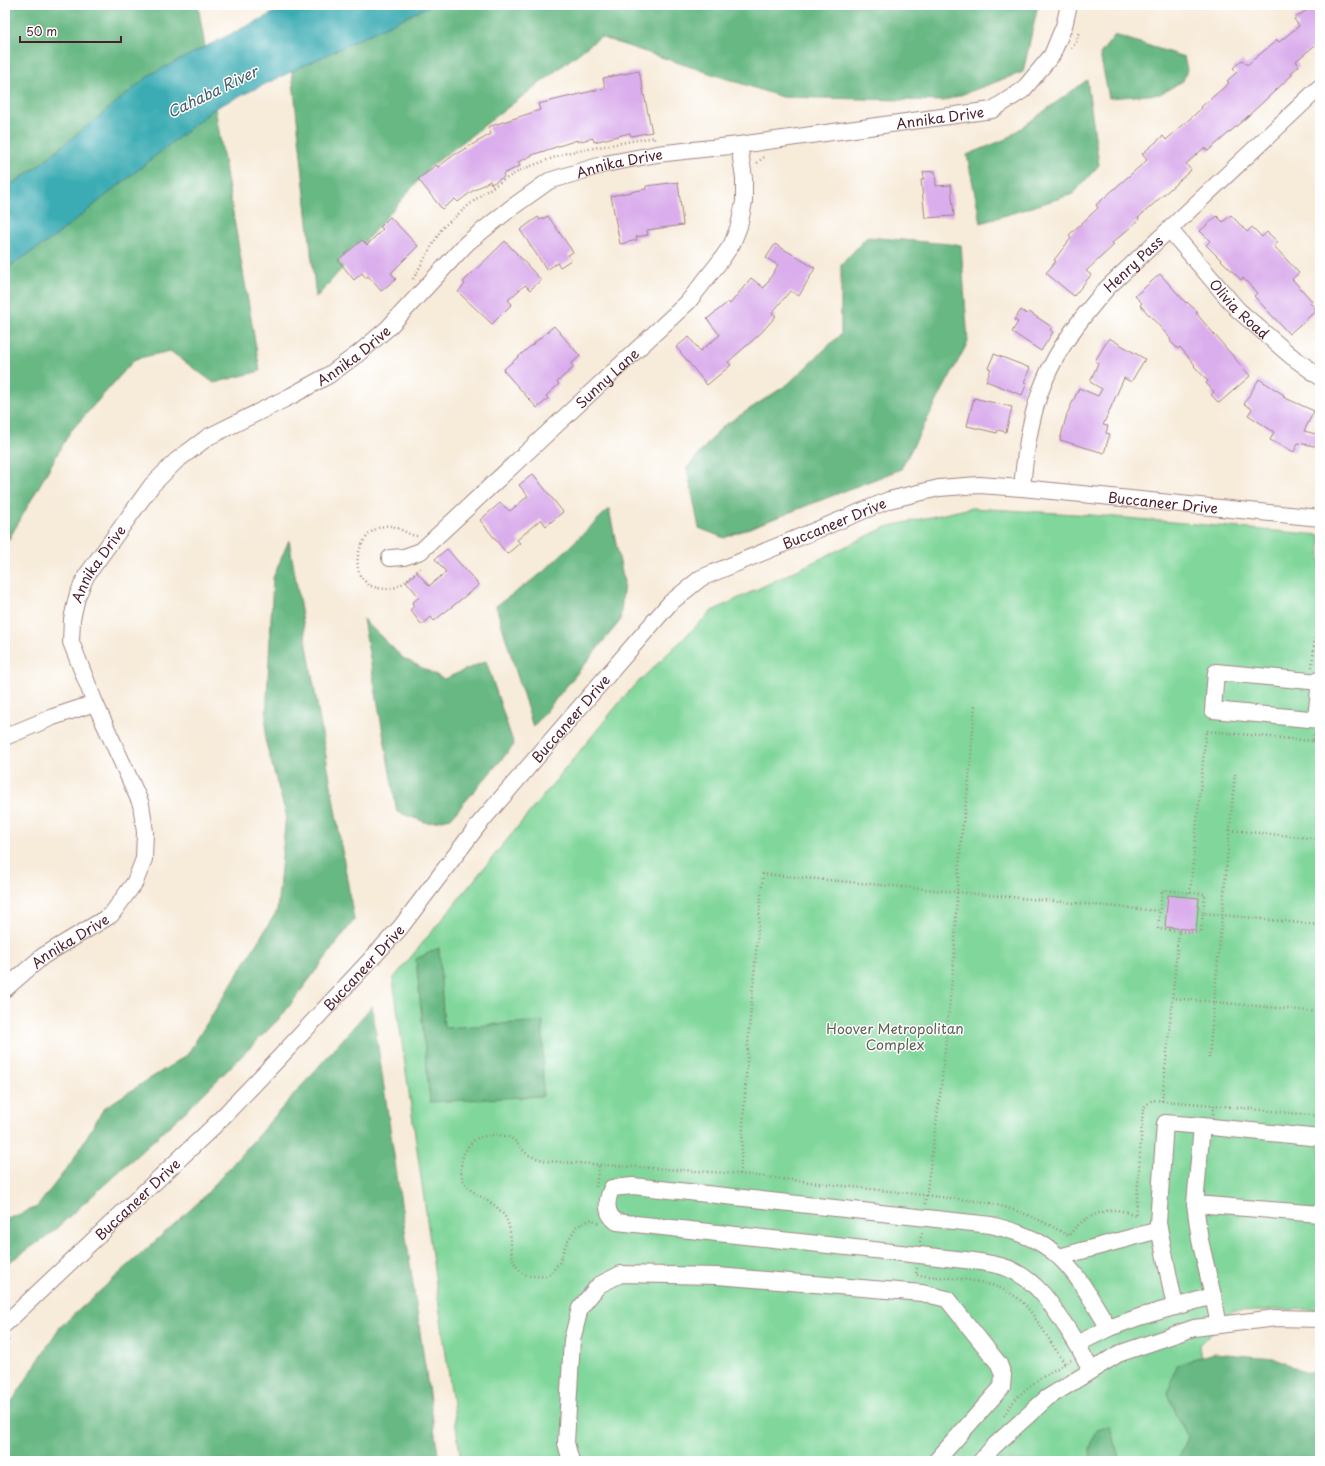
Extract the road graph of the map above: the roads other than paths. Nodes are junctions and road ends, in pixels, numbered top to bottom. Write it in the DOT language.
graph roads {
  1 [pos="1069,5"];
  2 [pos="1320,87"];
  3 [pos="740,153"];
  4 [pos="1170,230"];
  5 [pos="1320,377"];
  6 [pos="1022,488"];
  7 [pos="1320,518"];
  8 [pos="390,558"];
  9 [pos="1318,681"];
  10 [pos="95,703"];
  11 [pos="1316,720"];
  12 [pos="5,737"];
  13 [pos="5,989"];
  14 [pos="1202,1126"];
  15 [pos="1320,1138"];
  16 [pos="1195,1204"];
  17 [pos="1320,1214"];
  18 [pos="1159,1230"];
  19 [pos="1059,1257"];
  20 [pos="1213,1296"];
  21 [pos="1175,1307"];
  22 [pos="1320,1319"];
  23 [pos="1220,1325"];
  24 [pos="1109,1328"];
  25 [pos="10,1329"];
  26 [pos="1077,1344"];
  27 [pos="1091,1370"];
  28 [pos="571,1461"];
  29 [pos="936,1461"];
  30 [pos="981,1461"];
  1 -- 3 [label="street, Annika Drive"];
  2 -- 4 [label="street, Henry Pass"];
  3 -- 8 [label="street, Sunny Lane"];
  3 -- 10 [label="street, Annika Drive"];
  4 -- 5 [label="street, Olivia Road"];
  4 -- 6 [label="street, Henry Pass"];
  6 -- 7 [label="street, Buccaneer Drive"];
  6 -- 25 [label="street, Buccaneer Drive"];
  9 -- 11 [label="street"];
  9 -- 11 [label="street"];
  10 -- 12 [label="street"];
  10 -- 13 [label="street, Annika Drive"];
  14 -- 15 [label="street"];
  14 -- 16 [label="street"];
  14 -- 18 [label="street"];
  16 -- 17 [label="street"];
  16 -- 20 [label="street"];
  18 -- 19 [label="street"];
  18 -- 21 [label="street"];
  19 -- 24 [label="street"];
  19 -- 26 [label="street"];
  20 -- 21 [label="street"];
  20 -- 23 [label="street"];
  21 -- 24 [label="street"];
  22 -- 23 [label="street"];
  23 -- 27 [label="street"];
  24 -- 26 [label="street"];
  26 -- 27 [label="street"];
  27 -- 30 [label="street"];
  28 -- 29 [label="street"];
}
